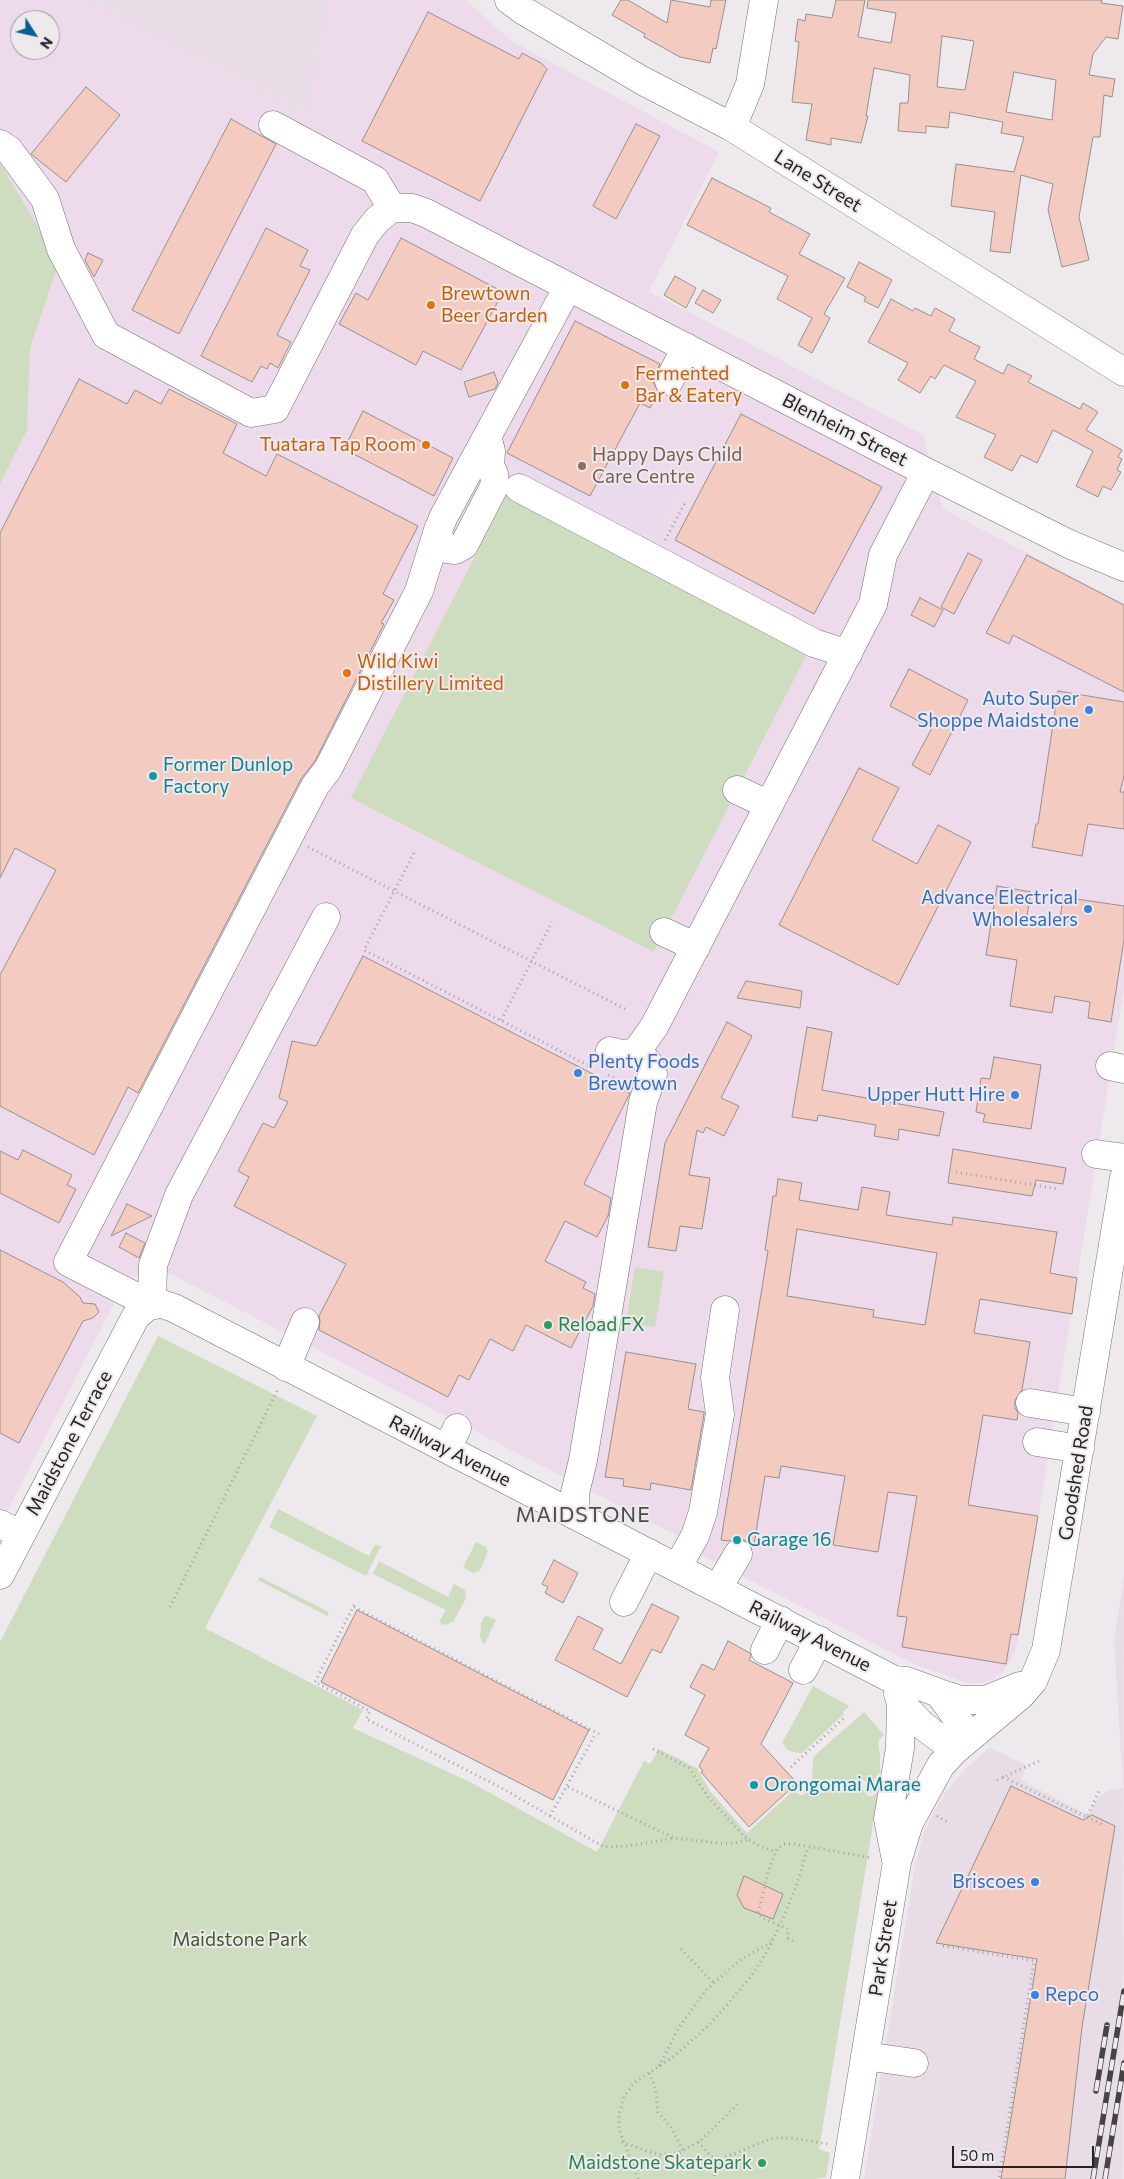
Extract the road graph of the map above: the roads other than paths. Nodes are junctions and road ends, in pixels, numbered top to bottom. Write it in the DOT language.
graph roads {
  1 [pos="509,0"];
  2 [pos="764,0"];
  3 [pos="272,125"];
  4 [pos="730,126"];
  5 [pos="0,144"];
  6 [pos="392,208"];
  7 [pos="568,287"];
  8 [pos="686,348"];
  9 [pos="1123,370"];
  10 [pos="669,381"];
  11 [pos="926,472"];
  12 [pos="519,488"];
  13 [pos="1124,567"];
  14 [pos="848,654"];
  15 [pos="737,790"];
  16 [pos="770,805"];
  17 [pos="326,917"];
  18 [pos="664,932"];
  19 [pos="696,947"];
  20 [pos="1096,1154"];
  21 [pos="1124,1158"];
  22 [pos="1124,1178"];
  23 [pos="145,1308"];
  24 [pos="725,1310"];
  25 [pos="306,1322"];
  26 [pos="288,1367"];
  27 [pos="1030,1403"];
  28 [pos="1086,1412"];
  29 [pos="1037,1442"];
  30 [pos="1080,1449"];
  31 [pos="575,1515"];
  32 [pos="10,1530"];
  33 [pos="649,1553"];
  34 [pos="738,1554"];
  35 [pos="677,1568"];
  36 [pos="0,1575"];
  37 [pos="718,1588"];
  38 [pos="624,1602"];
  39 [pos="780,1620"];
  40 [pos="819,1640"];
  41 [pos="765,1650"];
  42 [pos="803,1670"];
  43 [pos="1033,1681"];
  44 [pos="897,1691"];
  45 [pos="939,1693"];
  46 [pos="962,1743"];
  47 [pos="884,1860"];
  48 [pos="865,2056"];
  49 [pos="914,2063"];
  50 [pos="844,2179"];
  1 -- 4 [label="street, Lane Street"];
  2 -- 4 [label="street"];
  3 -- 6 [label="street"];
  4 -- 9 [label="street, Lane Street"];
  5 -- 6 [label="street"];
  6 -- 7 [label="street, Blenheim Street"];
  7 -- 8 [label="street, Blenheim Street"];
  7 -- 23 [label="street, Railway Avenue"];
  8 -- 10 [label="street"];
  8 -- 11 [label="street, Blenheim Street"];
  11 -- 13 [label="street, Blenheim Street"];
  11 -- 14 [label="street"];
  12 -- 14 [label="street"];
  14 -- 16 [label="street"];
  15 -- 16 [label="street"];
  16 -- 19 [label="street"];
  17 -- 23 [label="street"];
  18 -- 19 [label="street"];
  19 -- 31 [label="street"];
  20 -- 21 [label="street"];
  22 -- 28 [label="street, Goodshed Road"];
  23 -- 26 [label="street, Railway Avenue"];
  23 -- 32 [label="street, Maidstone Terrace"];
  24 -- 35 [label="street"];
  25 -- 26 [label="street"];
  26 -- 31 [label="street, Railway Avenue"];
  27 -- 28 [label="street"];
  28 -- 30 [label="street, Goodshed Road"];
  29 -- 30 [label="street"];
  30 -- 43 [label="street, Goodshed Road"];
  31 -- 33 [label="street, Railway Avenue"];
  32 -- 36 [label="street, Maidstone Terrace"];
  33 -- 35 [label="street, Railway Avenue"];
  33 -- 38 [label="street"];
  34 -- 37 [label="street"];
  35 -- 37 [label="street, Railway Avenue"];
  37 -- 39 [label="street, Railway Avenue"];
  39 -- 40 [label="street, Railway Avenue"];
  39 -- 41 [label="street"];
  40 -- 42 [label="street"];
  40 -- 44 [label="street, Railway Avenue"];
  43 -- 45 [label="street, Railway Avenue"];
  43 -- 46 [label="street, Goodshed Road"];
  44 -- 45 [label="street, Railway Avenue"];
  44 -- 46 [label="street, Railway Avenue"];
  44 -- 47 [label="street"];
  45 -- 46 [label="street"];
  46 -- 47 [label="street, Park Street"];
  47 -- 48 [label="street, Park Street"];
  48 -- 49 [label="street"];
  48 -- 50 [label="street, Park Street"];
}
